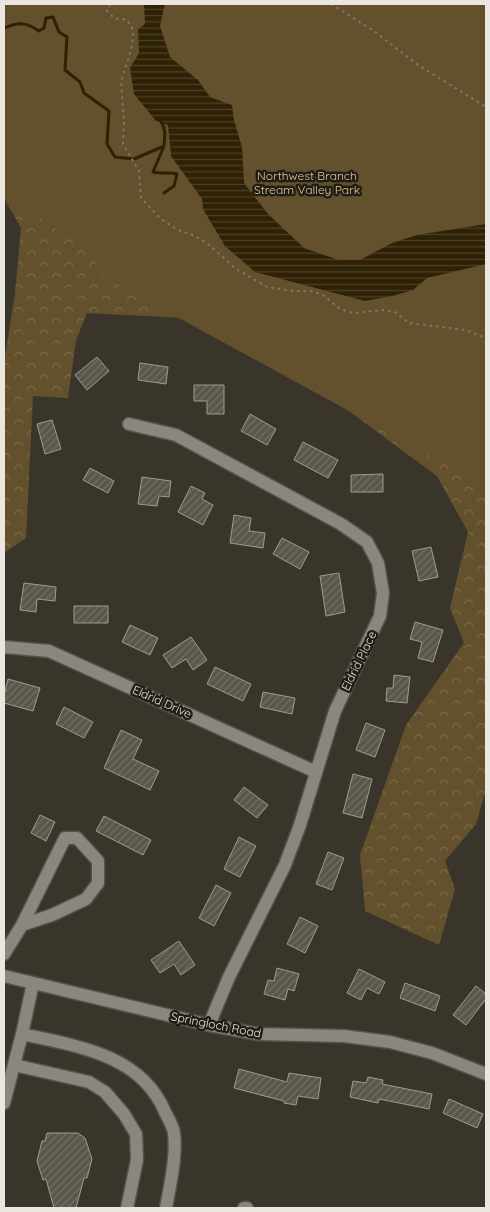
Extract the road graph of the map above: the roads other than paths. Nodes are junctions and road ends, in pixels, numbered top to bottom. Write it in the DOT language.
graph roads {
  1 [pos="129,424"];
  2 [pos="4,646"];
  3 [pos="316,772"];
  4 [pos="22,925"];
  5 [pos="4,954"];
  6 [pos="4,976"];
  7 [pos="32,983"];
  8 [pos="208,1026"];
  9 [pos="22,1034"];
  10 [pos="14,1064"];
  11 [pos="486,1074"];
  12 [pos="4,1103"];
  13 [pos="127,1208"];
  14 [pos="166,1208"];
  1 -- 3 [label="street, Eldrid Place"];
  2 -- 3 [label="street, Eldrid Drive"];
  3 -- 8 [label="street, Eldrid Place"];
  4 -- 4 [label="street"];
  4 -- 5 [label="street"];
  6 -- 7 [label="street, Springloch Road"];
  7 -- 8 [label="street, Springloch Road"];
  7 -- 9 [label="street"];
  8 -- 11 [label="street, Springloch Road"];
  9 -- 10 [label="street"];
  9 -- 14 [label="street"];
  10 -- 12 [label="street"];
  10 -- 13 [label="street"];
}
